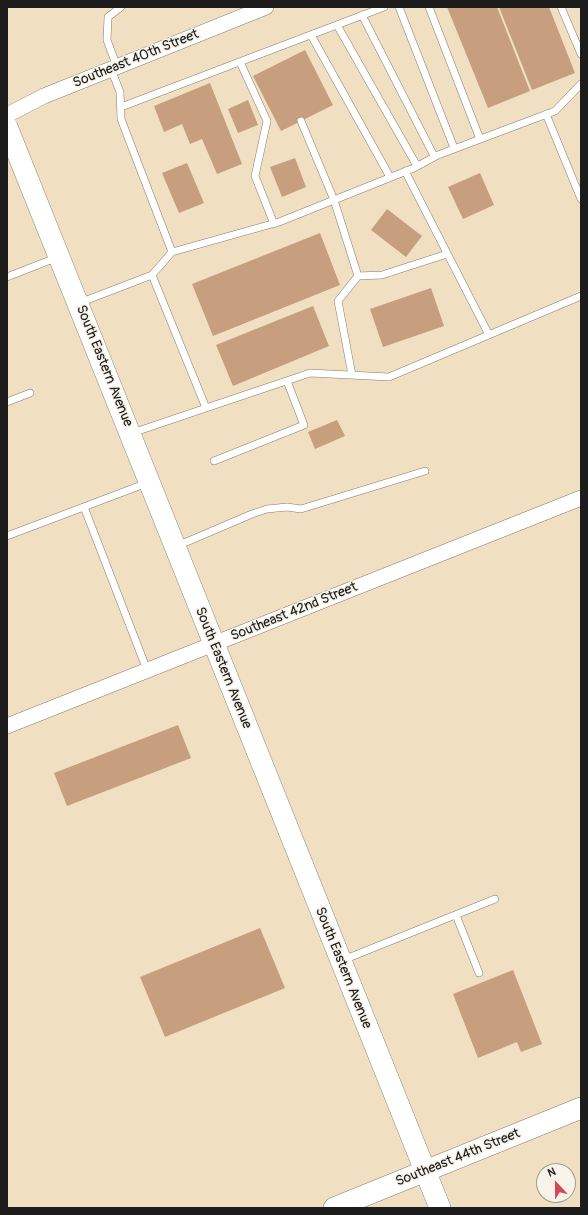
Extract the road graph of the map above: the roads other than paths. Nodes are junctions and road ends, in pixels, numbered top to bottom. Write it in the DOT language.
graph roads {
  1 [pos="121,7"];
  2 [pos="266,7"];
  3 [pos="384,7"];
  4 [pos="398,7"];
  5 [pos="428,7"];
  6 [pos="561,7"];
  7 [pos="362,16"];
  8 [pos="337,25"];
  9 [pos="311,35"];
  10 [pos="581,54"];
  11 [pos="240,62"];
  12 [pos="114,68"];
  13 [pos="581,84"];
  14 [pos="121,107"];
  15 [pos="546,114"];
  16 [pos="7,115"];
  17 [pos="302,121"];
  18 [pos="7,127"];
  19 [pos="480,139"];
  20 [pos="454,148"];
  21 [pos="434,156"];
  22 [pos="417,166"];
  23 [pos="405,171"];
  24 [pos="390,177"];
  25 [pos="581,199"];
  26 [pos="334,200"];
  27 [pos="274,224"];
  28 [pos="172,252"];
  29 [pos="447,254"];
  30 [pos="60,256"];
  31 [pos="152,275"];
  32 [pos="358,276"];
  33 [pos="7,277"];
  34 [pos="581,296"];
  35 [pos="79,304"];
  36 [pos="489,336"];
  37 [pos="352,376"];
  38 [pos="287,381"];
  39 [pos="30,393"];
  40 [pos="7,402"];
  41 [pos="206,408"];
  42 [pos="130,434"];
  43 [pos="214,461"];
  44 [pos="425,471"];
  45 [pos="149,482"];
  46 [pos="581,498"];
  47 [pos="84,508"];
  48 [pos="7,536"];
  49 [pos="175,547"];
  50 [pos="214,644"];
  51 [pos="147,670"];
  52 [pos="7,726"];
  53 [pos="495,900"];
  54 [pos="456,915"];
  55 [pos="340,961"];
  56 [pos="479,973"];
  57 [pos="581,1108"];
  58 [pos="425,1172"];
  59 [pos="334,1208"];
  60 [pos="440,1208"];
  1 -- 12 [label="lane"];
  2 -- 12 [label="street, Southeast 40th Street"];
  3 -- 7 [label="lane"];
  4 -- 20 [label="lane"];
  5 -- 19 [label="lane"];
  6 -- 10 [label="lane"];
  7 -- 8 [label="lane"];
  7 -- 21 [label="lane"];
  8 -- 9 [label="lane"];
  8 -- 22 [label="lane"];
  9 -- 11 [label="lane"];
  9 -- 24 [label="lane"];
  11 -- 14 [label="lane"];
  11 -- 27 [label="lane"];
  12 -- 14 [label="lane"];
  12 -- 16 [label="street, Southeast 40th Street"];
  13 -- 15 [label="lane"];
  14 -- 28 [label="lane"];
  15 -- 19 [label="lane"];
  15 -- 25 [label="lane"];
  17 -- 26 [label="lane"];
  18 -- 30 [label="main road, South Eastern Avenue"];
  19 -- 20 [label="lane"];
  20 -- 21 [label="lane"];
  21 -- 22 [label="lane"];
  22 -- 23 [label="lane"];
  23 -- 24 [label="lane"];
  23 -- 29 [label="lane"];
  24 -- 26 [label="lane"];
  26 -- 27 [label="lane"];
  26 -- 32 [label="lane"];
  27 -- 28 [label="lane"];
  28 -- 31 [label="lane"];
  29 -- 32 [label="lane"];
  29 -- 36 [label="lane"];
  30 -- 33 [label="lane"];
  30 -- 35 [label="main road, South Eastern Avenue"];
  31 -- 35 [label="lane"];
  31 -- 41 [label="lane"];
  32 -- 37 [label="lane"];
  34 -- 36 [label="lane"];
  35 -- 42 [label="main road, South Eastern Avenue"];
  36 -- 37 [label="lane"];
  37 -- 38 [label="lane"];
  38 -- 41 [label="lane"];
  38 -- 43 [label="lane"];
  39 -- 40 [label="lane"];
  41 -- 42 [label="lane"];
  42 -- 45 [label="main road, South Eastern Avenue"];
  44 -- 49 [label="lane"];
  45 -- 47 [label="lane"];
  45 -- 49 [label="main road, South Eastern Avenue"];
  46 -- 50 [label="street, Southeast 42nd Street"];
  47 -- 48 [label="lane"];
  47 -- 51 [label="lane"];
  49 -- 50 [label="main road, South Eastern Avenue"];
  50 -- 51 [label="street, Southeast 42nd Street"];
  50 -- 55 [label="main road, South Eastern Avenue"];
  51 -- 52 [label="street, Southeast 42nd Street"];
  53 -- 54 [label="lane"];
  54 -- 55 [label="lane"];
  54 -- 56 [label="lane"];
  55 -- 58 [label="main road, South Eastern Avenue"];
  57 -- 58 [label="main road, Southeast 44th Street"];
  58 -- 59 [label="main road, Southeast 44th Street"];
  58 -- 60 [label="main road, South Eastern Avenue"];
}
